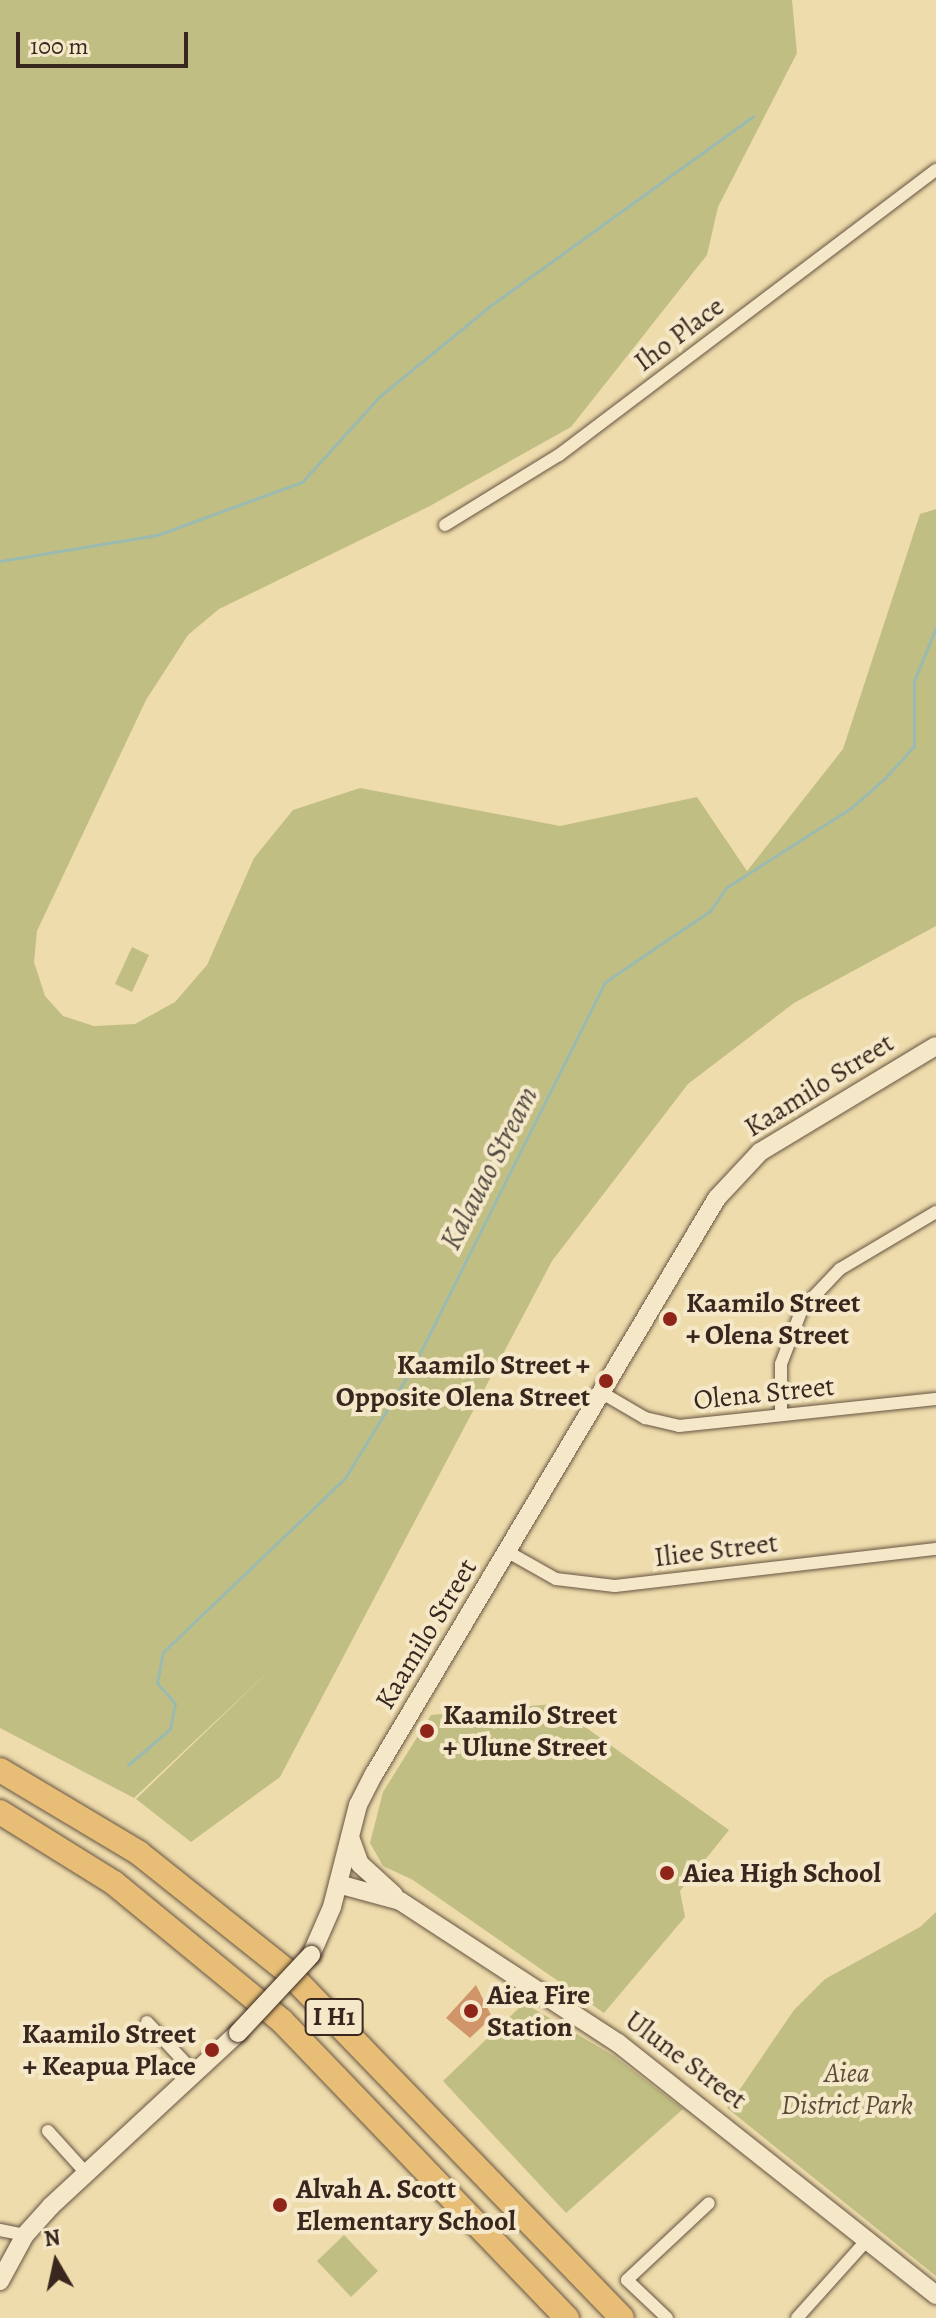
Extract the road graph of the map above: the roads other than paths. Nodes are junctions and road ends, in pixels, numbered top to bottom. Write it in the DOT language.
graph roads {
  1 [pos="936,170"];
  2 [pos="445,525"];
  3 [pos="936,1046"];
  4 [pos="936,1212"];
  5 [pos="604,1394"];
  6 [pos="936,1399"];
  7 [pos="781,1415"];
  8 [pos="936,1549"];
  9 [pos="508,1552"];
  10 [pos="0,1770"];
  11 [pos="0,1812"];
  12 [pos="349,1831"];
  13 [pos="338,1884"];
  14 [pos="400,1901"];
  15 [pos="147,2022"];
  16 [pos="194,2072"];
  17 [pos="48,2131"];
  18 [pos="86,2173"];
  19 [pos="709,2203"];
  20 [pos="0,2230"];
  21 [pos="25,2235"];
  22 [pos="867,2240"];
  23 [pos="0,2281"];
  24 [pos="933,2290"];
  25 [pos="802,2316"];
  26 [pos="567,2318"];
  27 [pos="622,2318"];
  28 [pos="667,2318"];
  1 -- 2 [label="street, Iho Place"];
  3 -- 5 [label="street, Kaamilo Street"];
  4 -- 7 [label="street"];
  5 -- 7 [label="street, Olena Street"];
  5 -- 9 [label="street, Kaamilo Street"];
  6 -- 7 [label="street, Olena Street"];
  8 -- 9 [label="street, Iliee Street"];
  9 -- 12 [label="street, Kaamilo Street"];
  10 -- 27 [label="highway, I H1"];
  11 -- 26 [label="highway, I H1"];
  12 -- 13 [label="street, Kaamilo Street"];
  12 -- 14 [label="street"];
  13 -- 14 [label="street, Ulune Street"];
  13 -- 16 [label="street, Kaamilo Street, bridge"];
  14 -- 22 [label="street, Ulune Street"];
  15 -- 16 [label="street"];
  16 -- 18 [label="street, Kaamilo Street"];
  17 -- 18 [label="street"];
  18 -- 21 [label="street, Kaamilo Street"];
  19 -- 28 [label="street"];
  20 -- 21 [label="street"];
  21 -- 23 [label="street, Kaamilo Street"];
  22 -- 24 [label="street, Ulune Street"];
  22 -- 25 [label="street"];
}
